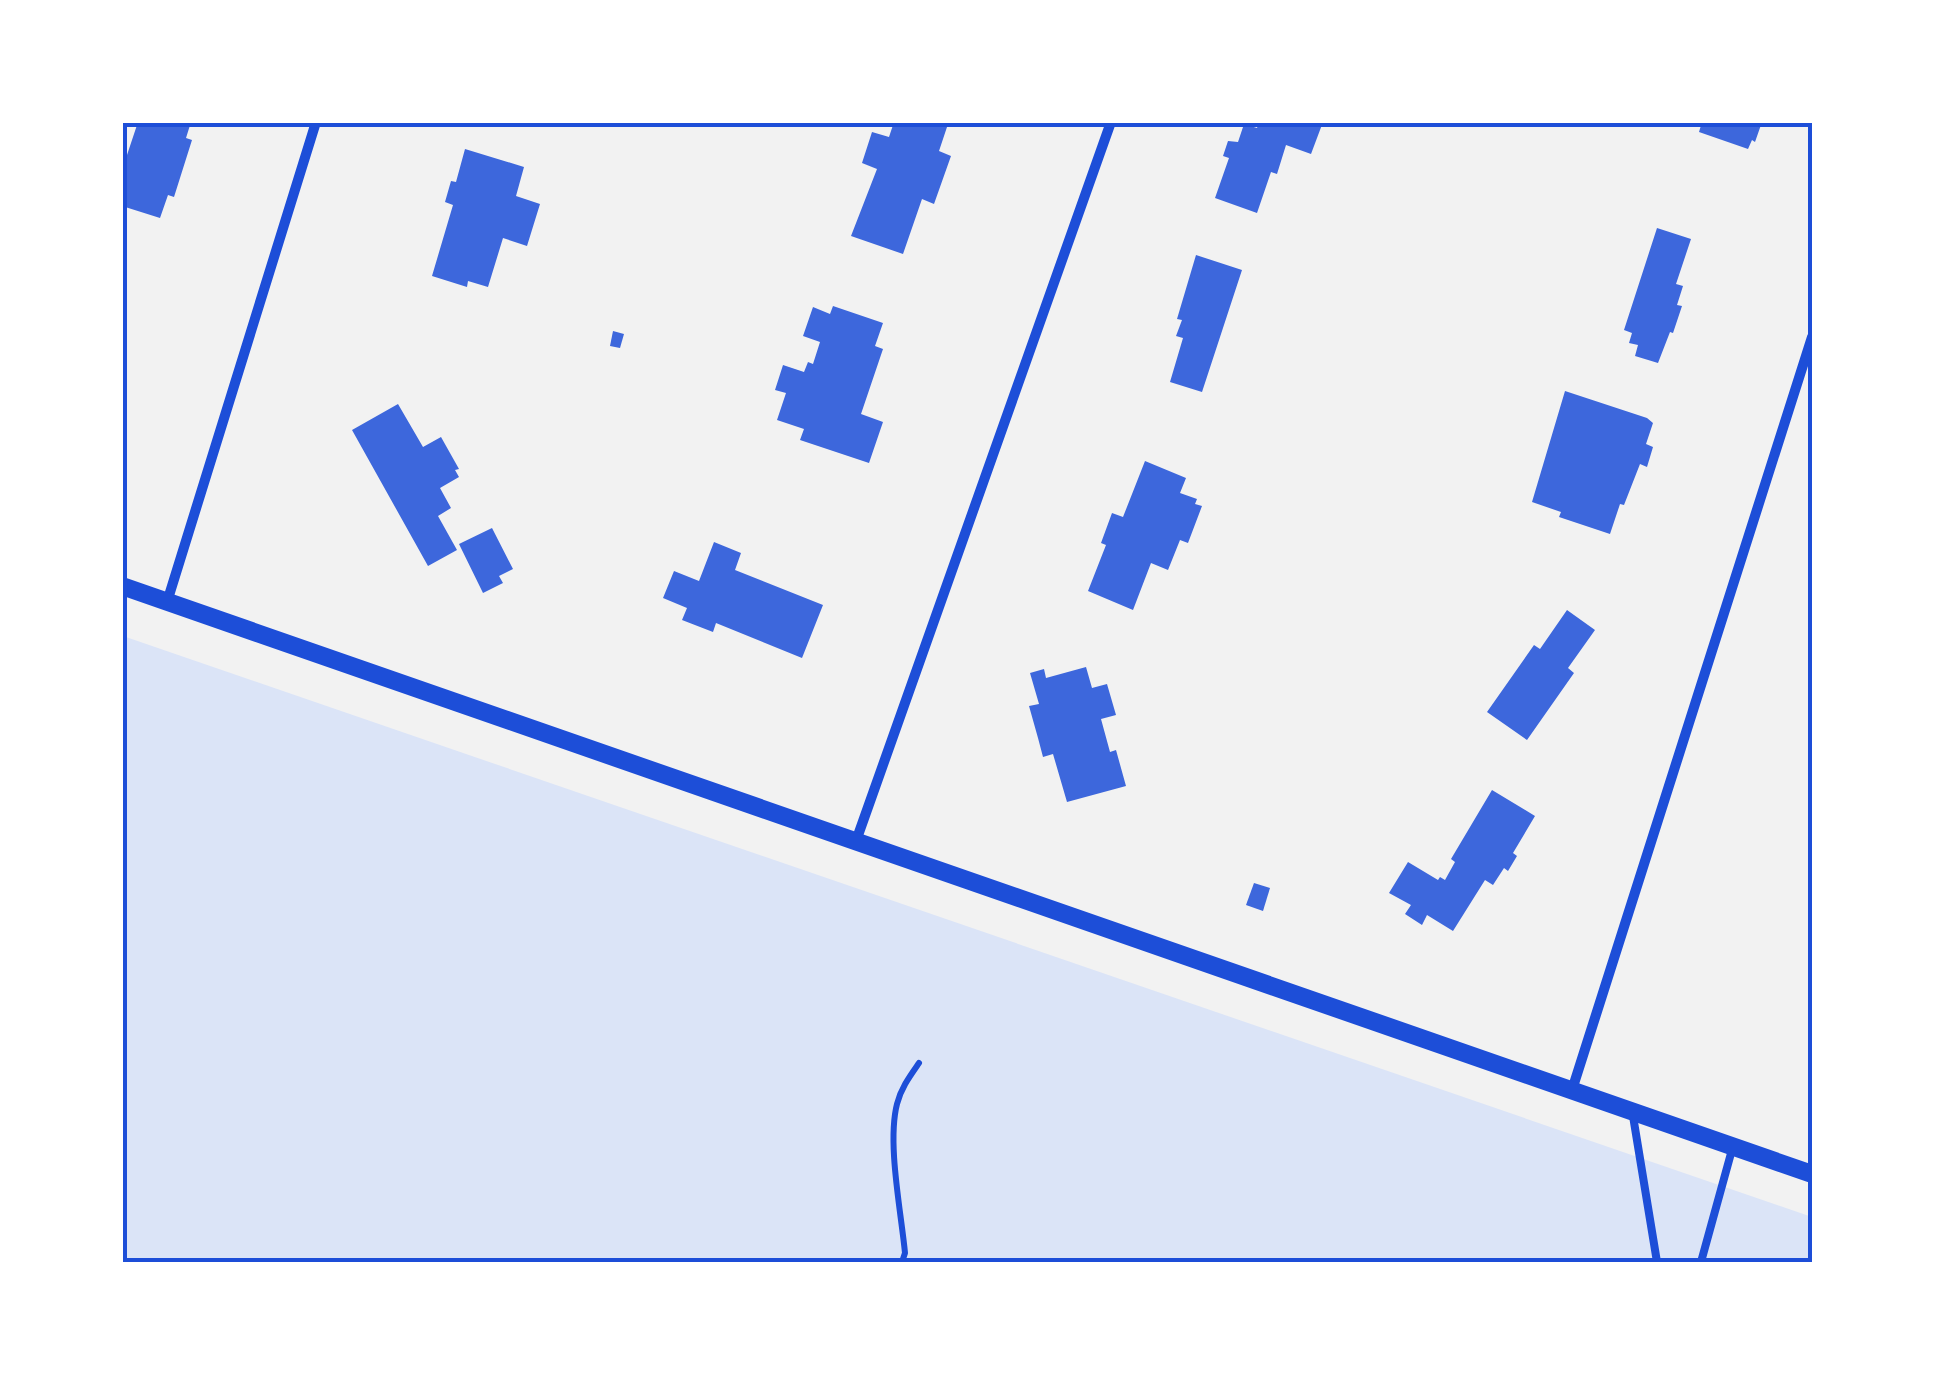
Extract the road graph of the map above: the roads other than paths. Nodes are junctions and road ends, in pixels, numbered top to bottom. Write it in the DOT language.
graph roads {
  1 [pos="316,122"];
  2 [pos="1111,122"];
  3 [pos="1812,337"];
  4 [pos="122,586"];
  5 [pos="167,602"];
  6 [pos="856,841"];
  7 [pos="1572,1090"];
  8 [pos="1632,1111"];
  9 [pos="1734,1146"];
  10 [pos="1812,1174"];
  11 [pos="1656,1262"];
  12 [pos="1701,1262"];
  1 -- 5 [label="street"];
  2 -- 6 [label="street"];
  3 -- 7 [label="street"];
  4 -- 5 [label="street"];
  5 -- 6 [label="street"];
  6 -- 7 [label="street"];
  7 -- 8 [label="street"];
  8 -- 9 [label="street"];
  8 -- 11 [label="lane"];
  9 -- 10 [label="street"];
  9 -- 12 [label="lane"];
}
